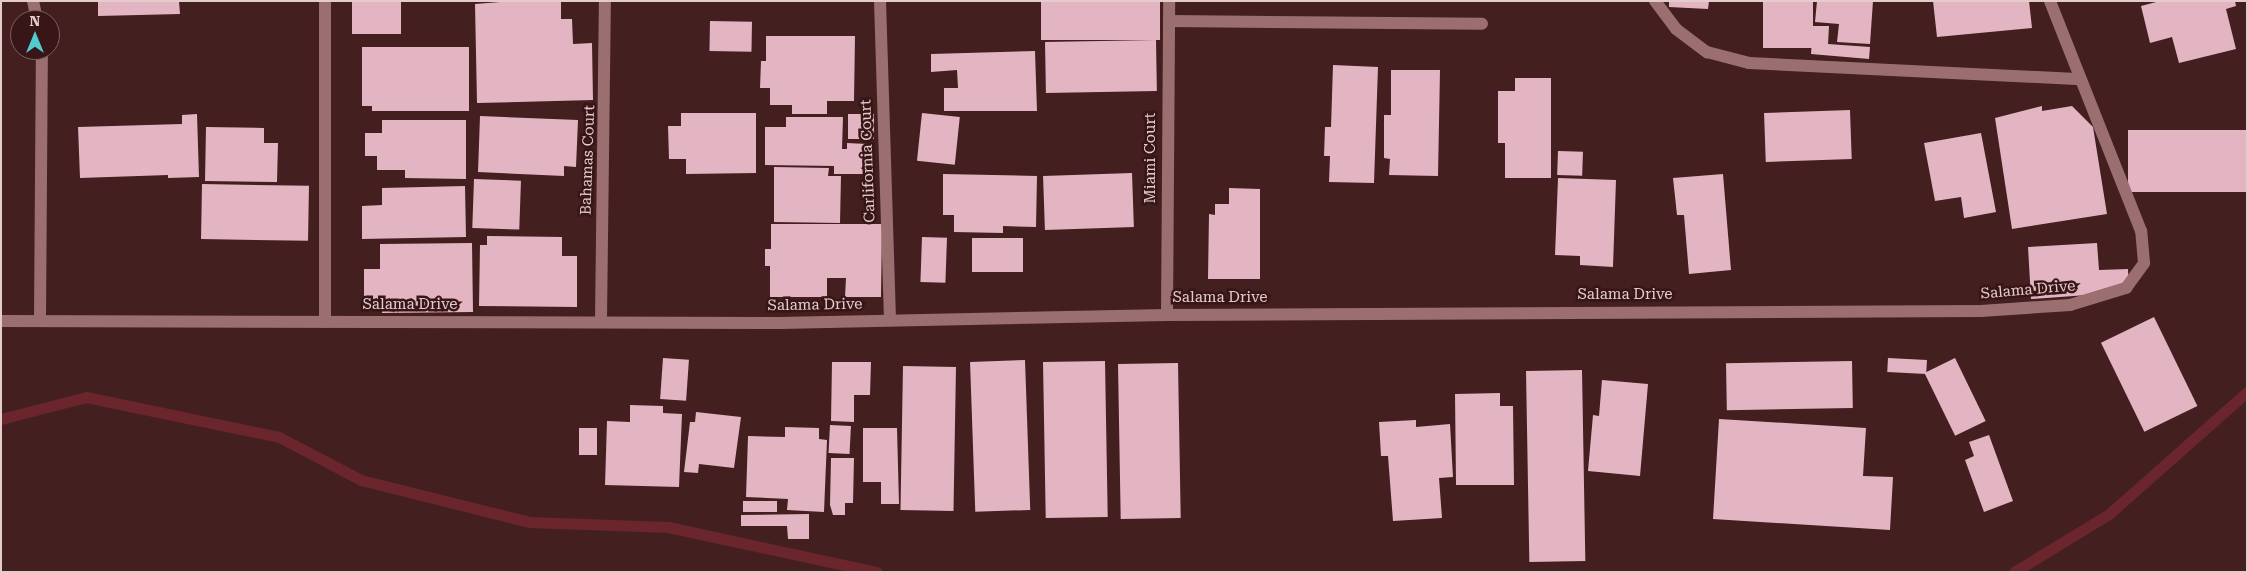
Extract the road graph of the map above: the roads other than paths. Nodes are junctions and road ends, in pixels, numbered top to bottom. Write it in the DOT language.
graph roads {
  1 [pos="325,1"];
  2 [pos="605,1"];
  3 [pos="880,1"];
  4 [pos="1168,1"];
  5 [pos="1655,1"];
  6 [pos="2050,1"];
  7 [pos="1169,21"];
  8 [pos="1482,24"];
  9 [pos="42,60"];
  10 [pos="2081,79"];
  11 [pos="1167,315"];
  12 [pos="40,320"];
  13 [pos="601,320"];
  14 [pos="890,320"];
  15 [pos="1,321"];
  16 [pos="325,322"];
  1 -- 16 [label="street"];
  2 -- 13 [label="street, Bahamas Court"];
  3 -- 14 [label="street, Carlifornia Court"];
  4 -- 7 [label="street, Miami Court"];
  5 -- 10 [label="street"];
  6 -- 10 [label="street, Salama Drive"];
  7 -- 8 [label="street"];
  7 -- 11 [label="street, Miami Court"];
  9 -- 12 [label="street"];
  10 -- 11 [label="street, Salama Drive"];
  11 -- 14 [label="street, Salama Drive"];
  12 -- 15 [label="street, Salama Drive"];
  12 -- 16 [label="street, Salama Drive"];
  13 -- 14 [label="street, Salama Drive"];
  13 -- 16 [label="street, Salama Drive"];
}
